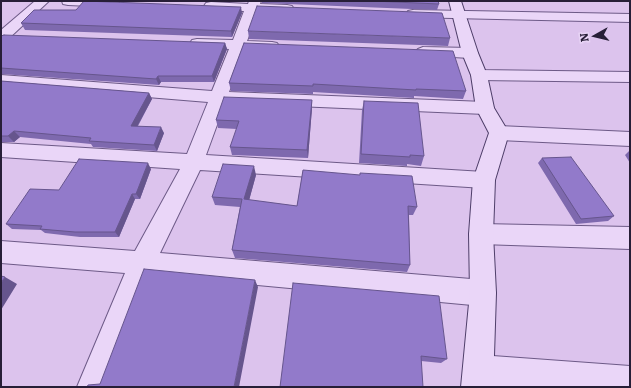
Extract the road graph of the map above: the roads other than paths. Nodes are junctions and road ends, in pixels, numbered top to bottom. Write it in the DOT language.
graph roads {
  1 [pos="43,1"];
  2 [pos="68,1"];
  3 [pos="122,3"];
  4 [pos="254,4"];
  5 [pos="199,6"];
  6 [pos="457,8"];
  7 [pos="301,10"];
  8 [pos="396,13"];
  9 [pos="630,18"];
  10 [pos="2,36"];
  11 [pos="27,36"];
  12 [pos="183,43"];
  13 [pos="238,45"];
  14 [pos="284,47"];
  15 [pos="408,51"];
  16 [pos="470,53"];
  17 [pos="479,76"];
  18 [pos="630,77"];
  19 [pos="1,80"];
  20 [pos="219,96"];
  21 [pos="485,108"];
  22 [pos="500,133"];
  23 [pos="630,139"];
  24 [pos="1,150"];
  25 [pos="194,161"];
  26 [pos="484,180"];
  27 [pos="481,234"];
  28 [pos="630,238"];
  29 [pos="1,252"];
  30 [pos="142,263"];
  31 [pos="483,293"];
  32 [pos="478,378"];
  33 [pos="630,381"];
  34 [pos="93,387"];
  1 -- 10 [label="street"];
  2 -- 3 [label="street"];
  4 -- 5 [label="street"];
  4 -- 7 [label="street"];
  4 -- 13 [label="street"];
  6 -- 8 [label="street"];
  6 -- 9 [label="street"];
  6 -- 16 [label="street"];
  10 -- 11 [label="street"];
  12 -- 13 [label="street"];
  13 -- 14 [label="street"];
  13 -- 20 [label="street"];
  15 -- 16 [label="street"];
  16 -- 17 [label="street"];
  17 -- 18 [label="street"];
  17 -- 21 [label="street"];
  19 -- 20 [label="street"];
  20 -- 21 [label="street"];
  20 -- 25 [label="street"];
  21 -- 22 [label="street"];
  22 -- 23 [label="street"];
  22 -- 26 [label="street"];
  24 -- 25 [label="street"];
  25 -- 26 [label="street"];
  25 -- 30 [label="street"];
  26 -- 27 [label="street"];
  27 -- 28 [label="street"];
  27 -- 31 [label="street"];
  29 -- 30 [label="street"];
  30 -- 31 [label="street"];
  30 -- 34 [label="street"];
  31 -- 32 [label="street"];
  32 -- 33 [label="street"];
}
